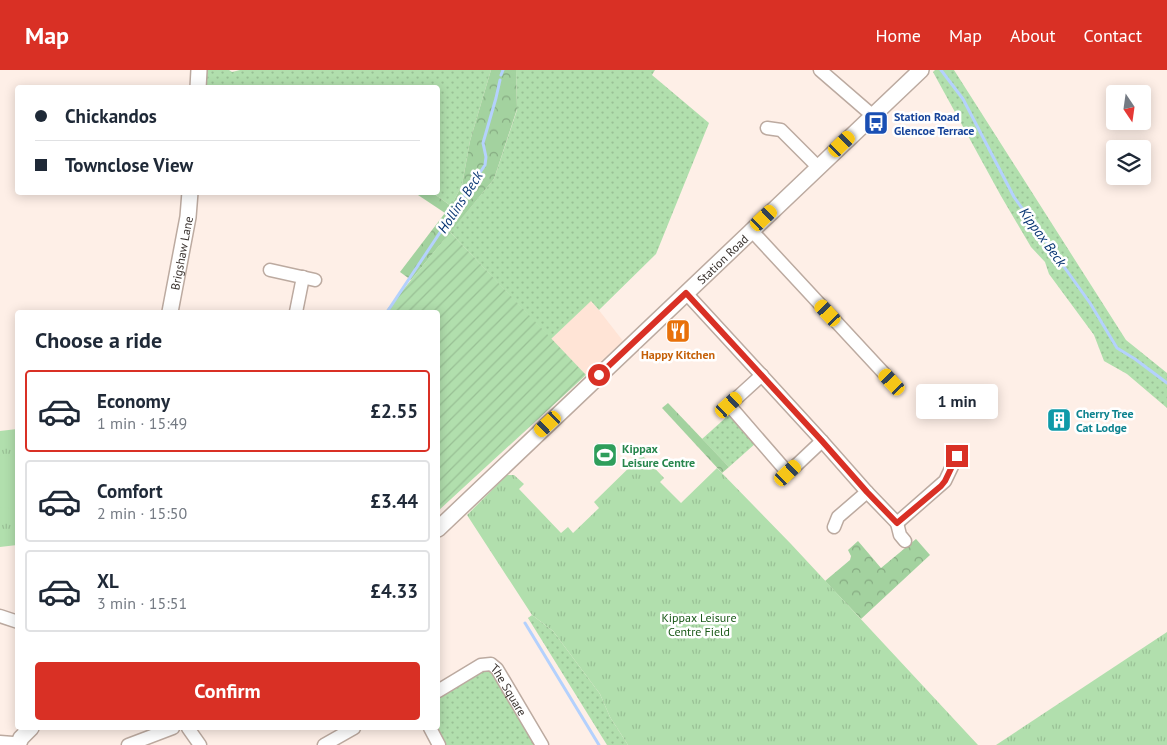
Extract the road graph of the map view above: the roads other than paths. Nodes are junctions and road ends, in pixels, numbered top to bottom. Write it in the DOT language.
graph roads {
  1 [pos="199,70"];
  2 [pos="820,70"];
  3 [pos="921,70"];
  4 [pos="198,85"];
  5 [pos="872,115"];
  6 [pos="767,128"];
  7 [pos="818,167"];
  8 [pos="190,195"];
  9 [pos="751,230"];
  10 [pos="270,270"];
  11 [pos="686,293"];
  12 [pos="170,310"];
  13 [pos="297,310"];
  14 [pos="762,375"];
  15 [pos="892,382"];
  16 [pos="822,441"];
  17 [pos="957,456"];
  18 [pos="867,492"];
  19 [pos="897,523"];
  20 [pos="440,527"];
  21 [pos="834,527"];
  22 [pos="905,541"];
  23 [pos="0,616"];
  24 [pos="15,621"];
  25 [pos="440,690"];
  26 [pos="28,730"];
  27 [pos="168,730"];
  28 [pos="189,730"];
  29 [pos="350,730"];
  30 [pos="431,730"];
  31 [pos="0,742"];
  32 [pos="17,745"];
  33 [pos="128,745"];
  34 [pos="200,745"];
  35 [pos="324,745"];
  36 [pos="439,745"];
  37 [pos="542,745"];
  1 -- 4 [label="street"];
  2 -- 5 [label="street"];
  3 -- 5 [label="street, Station Road"];
  5 -- 7 [label="street, Station Road"];
  6 -- 7 [label="street"];
  7 -- 9 [label="street, Station Road"];
  8 -- 12 [label="street, Brigshaw Lane"];
  9 -- 11 [label="street, Station Road"];
  9 -- 15 [label="street"];
  10 -- 13 [label="street"];
  11 -- 14 [label="street"];
  11 -- 20 [label="street, Station Road"];
  14 -- 16 [label="street"];
  14 -- 16 [label="street"];
  16 -- 18 [label="street"];
  17 -- 19 [label="street"];
  18 -- 19 [label="street"];
  18 -- 21 [label="street"];
  19 -- 22 [label="street"];
  23 -- 24 [label="street"];
  25 -- 37 [label="street, The Square"];
  26 -- 32 [label="street"];
  27 -- 33 [label="street"];
  28 -- 34 [label="street"];
  29 -- 35 [label="street"];
  30 -- 36 [label="street"];
  31 -- 32 [label="street"];
}
